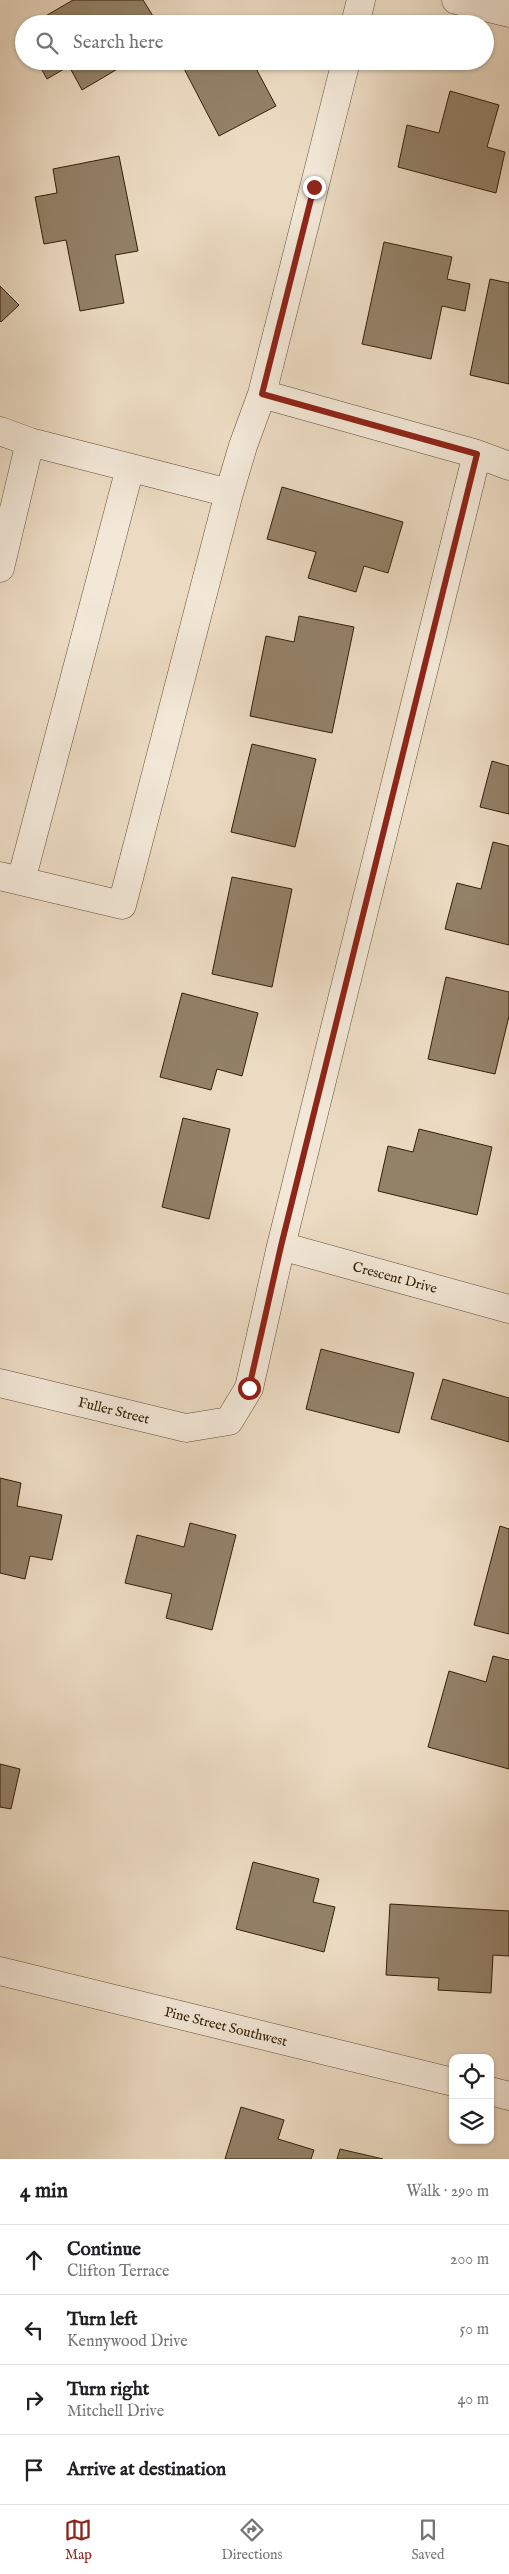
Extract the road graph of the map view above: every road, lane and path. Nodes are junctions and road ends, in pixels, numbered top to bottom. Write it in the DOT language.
graph roads {
  1 [pos="361,0"];
  2 [pos="456,0"];
  3 [pos="509,13"];
  4 [pos="357,15"];
  5 [pos="344,70"];
  6 [pos="262,394"];
  7 [pos="0,431"];
  8 [pos="30,442"];
  9 [pos="477,454"];
  10 [pos="509,466"];
  11 [pos="130,468"];
  12 [pos="229,493"];
  13 [pos="0,568"];
  14 [pos="10,878"];
  15 [pos="281,1246"];
  16 [pos="509,1309"];
  17 [pos="0,1383"];
  18 [pos="0,1971"];
  19 [pos="449,2081"];
  20 [pos="494,2092"];
  21 [pos="509,2096"];
  1 -- 4 [label="street"];
  2 -- 3 [label="street"];
  5 -- 6 [label="street"];
  6 -- 9 [label="street"];
  6 -- 12 [label="street"];
  7 -- 8 [label="street"];
  8 -- 11 [label="street"];
  8 -- 13 [label="street"];
  9 -- 10 [label="street"];
  9 -- 15 [label="street"];
  11 -- 12 [label="street"];
  11 -- 14 [label="street"];
  12 -- 14 [label="street"];
  15 -- 16 [label="street, Crescent Drive"];
  15 -- 17 [label="street, Fuller Street"];
  18 -- 19 [label="street, Pine Street Southwest"];
  20 -- 21 [label="street"];
}
